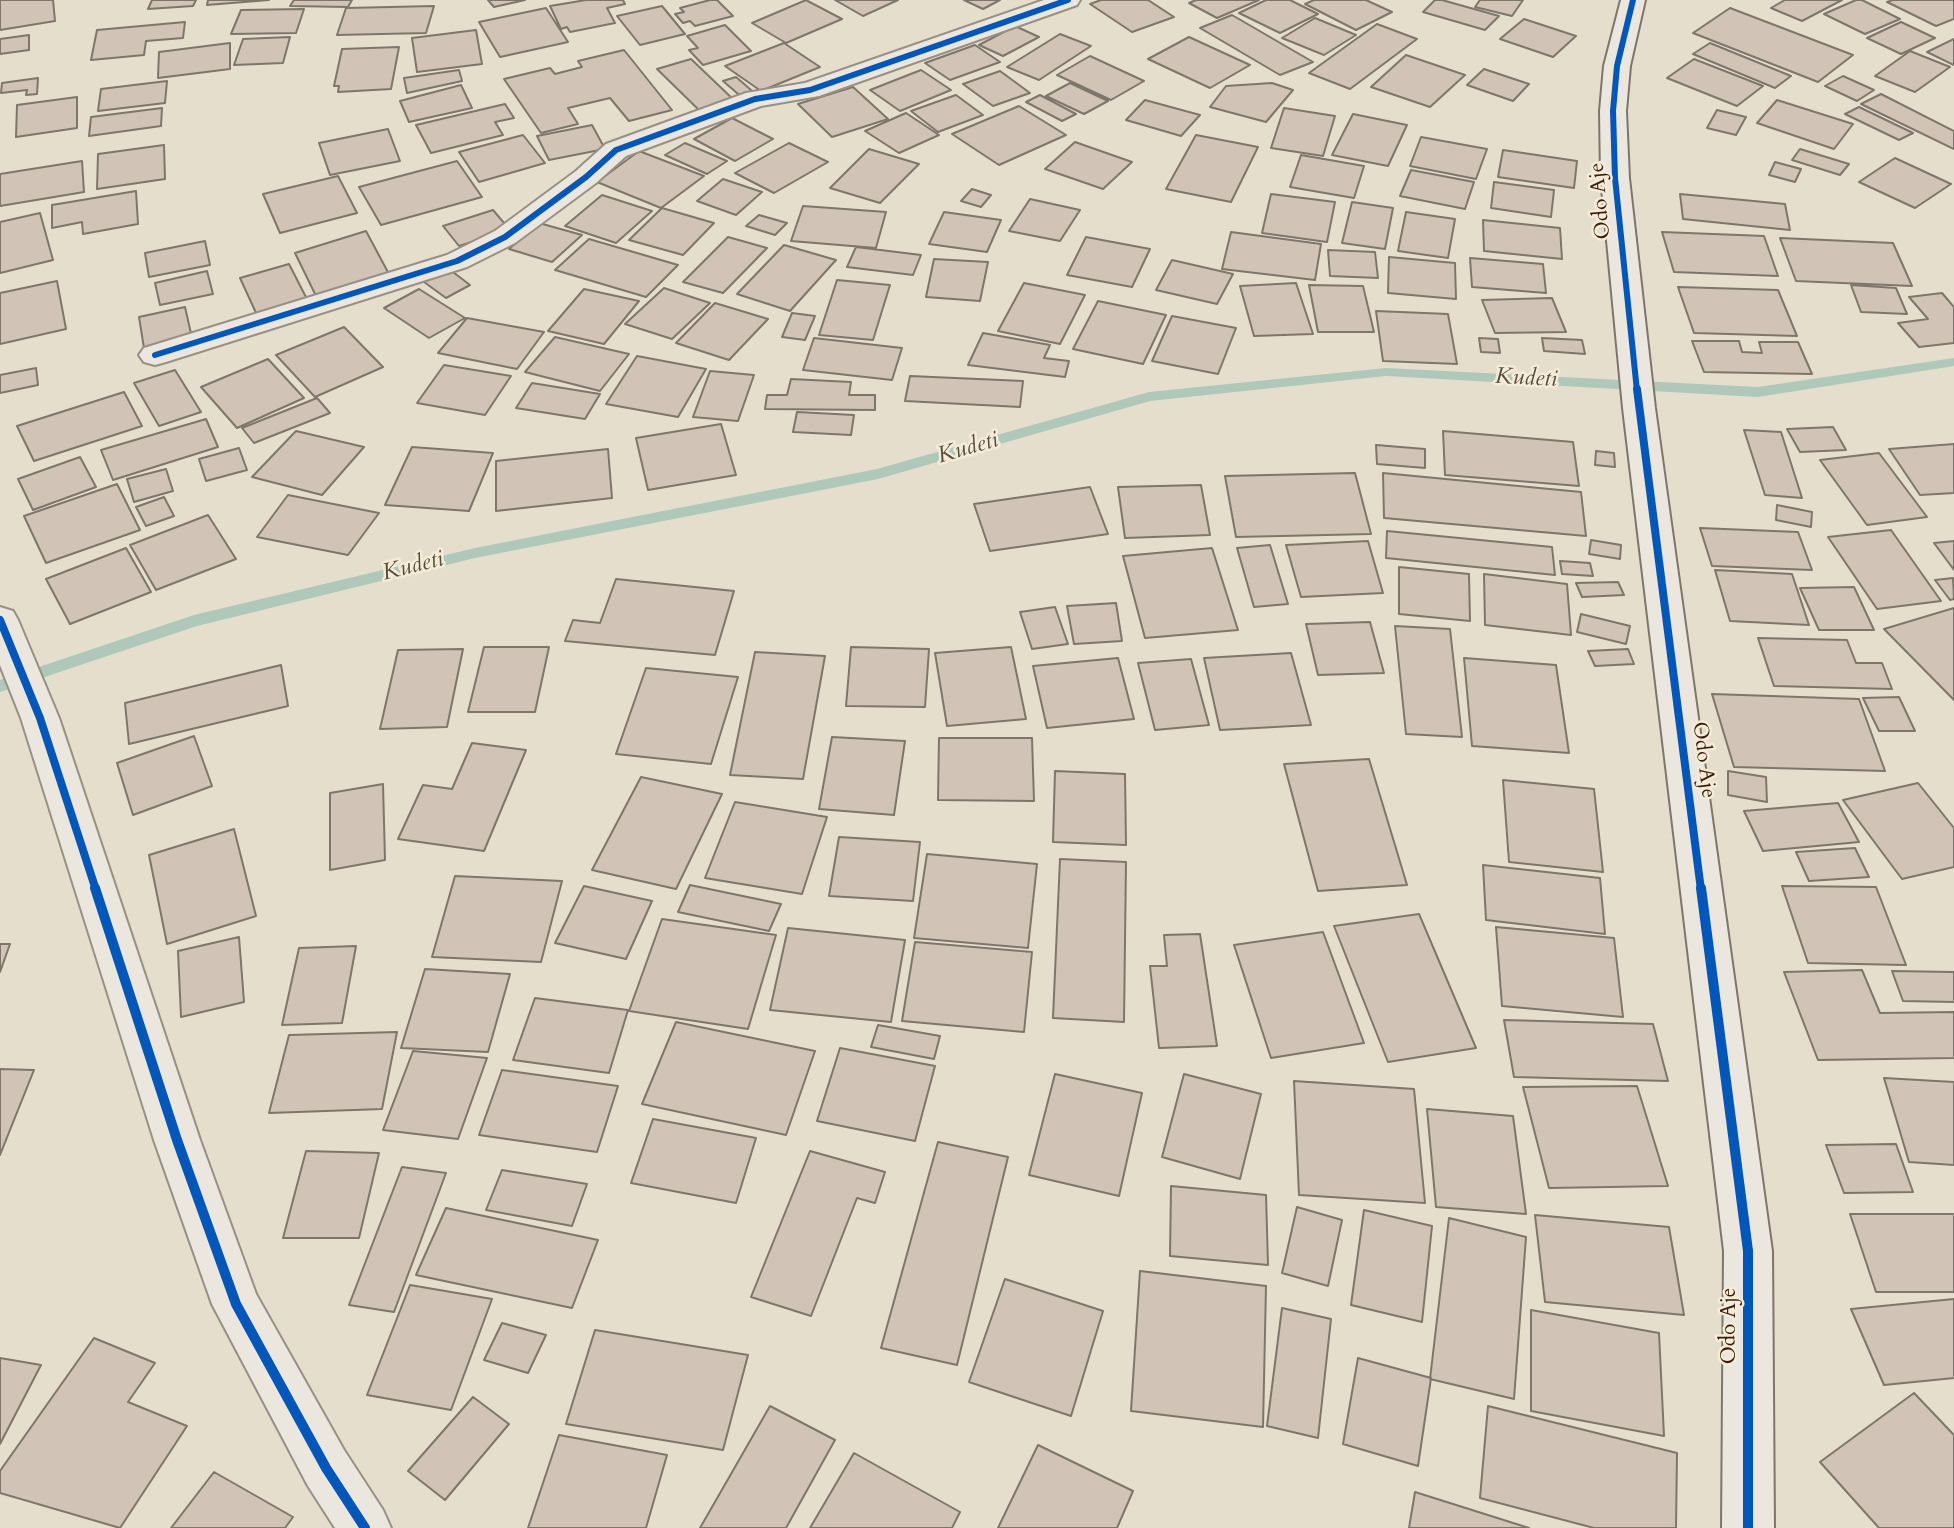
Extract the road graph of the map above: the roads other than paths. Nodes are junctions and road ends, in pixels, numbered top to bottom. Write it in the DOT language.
graph roads {
  1 [pos="1068,0"];
  2 [pos="1633,0"];
  3 [pos="155,355"];
  4 [pos="0,620"];
  5 [pos="365,1528"];
  6 [pos="1748,1528"];
  1 -- 3 [label="street"];
  2 -- 6 [label="street, Odo Aje"];
  4 -- 5 [label="street"];
}
